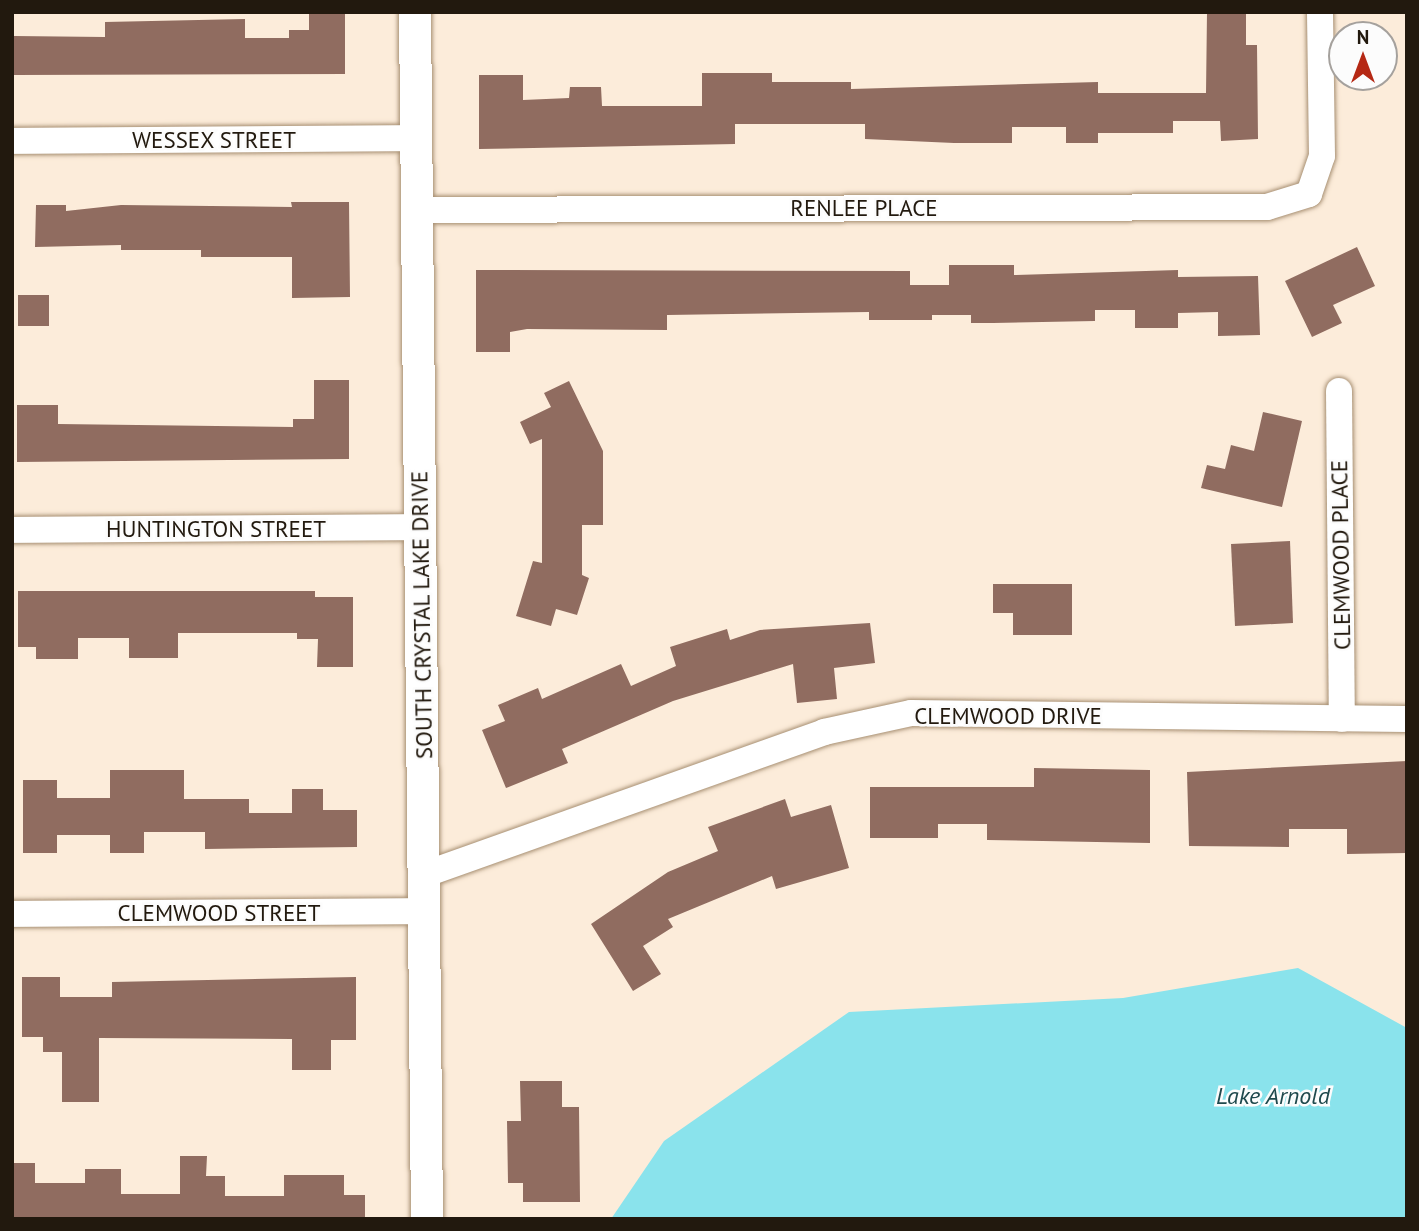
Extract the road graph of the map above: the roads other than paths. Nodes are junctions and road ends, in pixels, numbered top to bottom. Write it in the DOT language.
graph roads {
  1 [pos="415,12"];
  2 [pos="1320,12"];
  3 [pos="416,138"];
  4 [pos="12,141"];
  5 [pos="418,210"];
  6 [pos="1339,391"];
  7 [pos="421,527"];
  8 [pos="12,530"];
  9 [pos="1342,719"];
  10 [pos="1407,719"];
  11 [pos="426,874"];
  12 [pos="426,911"];
  13 [pos="12,914"];
  14 [pos="427,1219"];
  1 -- 3 [label="street, SOUTH CRYSTAL LAKE DRIVE"];
  2 -- 5 [label="street, RENLEE PLACE"];
  3 -- 4 [label="street, WESSEX STREET"];
  3 -- 5 [label="street, SOUTH CRYSTAL LAKE DRIVE"];
  5 -- 7 [label="street, SOUTH CRYSTAL LAKE DRIVE"];
  6 -- 9 [label="street, CLEMWOOD PLACE"];
  7 -- 8 [label="street, HUNTINGTON STREET"];
  7 -- 11 [label="street, SOUTH CRYSTAL LAKE DRIVE"];
  9 -- 10 [label="street, CLEMWOOD DRIVE"];
  9 -- 11 [label="street, CLEMWOOD DRIVE"];
  11 -- 12 [label="street, SOUTH CRYSTAL LAKE DRIVE"];
  12 -- 13 [label="street, CLEMWOOD STREET"];
  12 -- 14 [label="street, SOUTH CRYSTAL LAKE DRIVE"];
}
